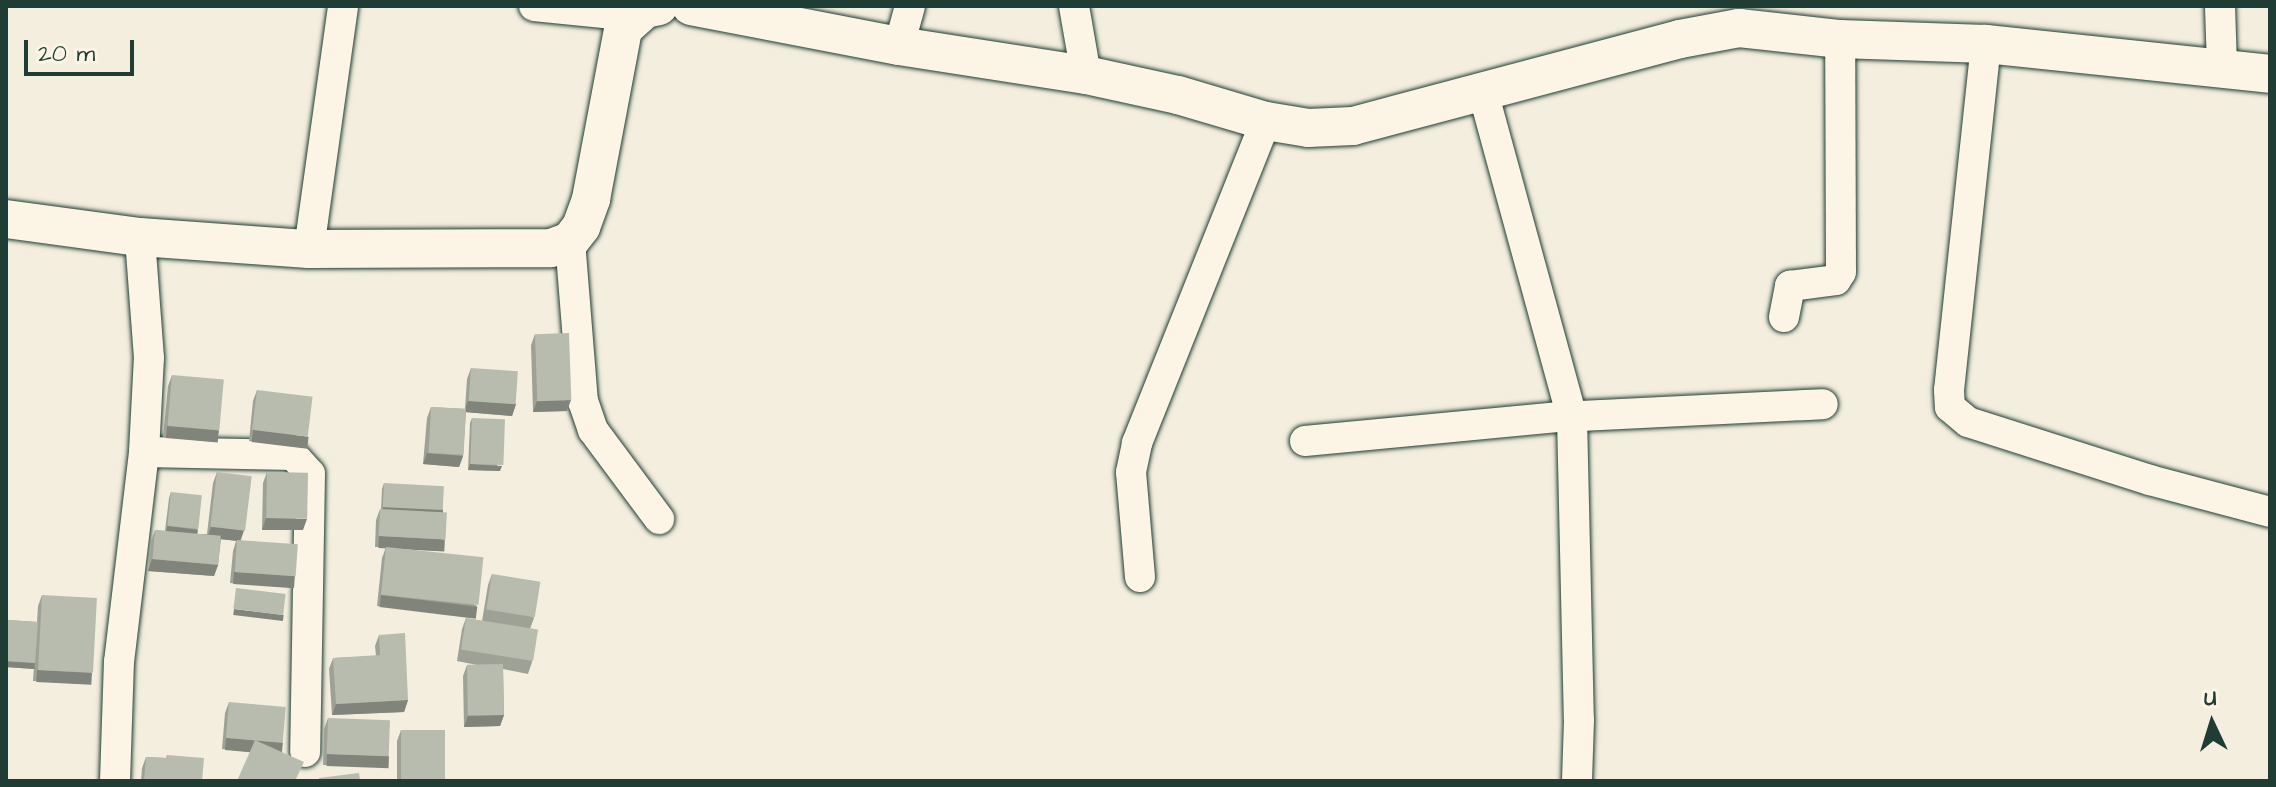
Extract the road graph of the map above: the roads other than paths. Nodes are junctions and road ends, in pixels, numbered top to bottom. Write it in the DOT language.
graph roads {
  1 [pos="343,6"];
  2 [pos="534,6"];
  3 [pos="691,6"];
  4 [pos="910,6"];
  5 [pos="1074,6"];
  6 [pos="2220,6"];
  7 [pos="646,11"];
  8 [pos="1740,17"];
  9 [pos="1840,39"];
  10 [pos="1986,44"];
  11 [pos="899,46"];
  12 [pos="2222,66"];
  13 [pos="2270,74"];
  14 [pos="1086,75"];
  15 [pos="1483,92"];
  16 [pos="1266,121"];
  17 [pos="6,219"];
  18 [pos="140,237"];
  19 [pos="570,241"];
  20 [pos="309,249"];
  21 [pos="1784,317"];
  22 [pos="1823,404"];
  23 [pos="1572,417"];
  24 [pos="1305,441"];
  25 [pos="144,452"];
  26 [pos="2270,512"];
  27 [pos="659,519"];
  28 [pos="1140,577"];
  29 [pos="305,752"];
  30 [pos="115,781"];
  31 [pos="1577,781"];
  1 -- 20 [label="street"];
  2 -- 7 [label="street"];
  3 -- 11 [label="street"];
  4 -- 11 [label="street"];
  5 -- 14 [label="street"];
  6 -- 12 [label="street"];
  7 -- 19 [label="street"];
  8 -- 9 [label="street"];
  8 -- 15 [label="street"];
  9 -- 10 [label="street"];
  9 -- 21 [label="street"];
  10 -- 12 [label="street"];
  10 -- 26 [label="street"];
  11 -- 14 [label="street"];
  12 -- 13 [label="street"];
  14 -- 16 [label="street"];
  15 -- 16 [label="street"];
  15 -- 23 [label="street"];
  16 -- 28 [label="street"];
  17 -- 18 [label="street"];
  18 -- 20 [label="street"];
  18 -- 25 [label="street"];
  19 -- 20 [label="street"];
  19 -- 27 [label="street"];
  22 -- 23 [label="street"];
  23 -- 24 [label="street"];
  23 -- 31 [label="street"];
  25 -- 29 [label="street"];
  25 -- 30 [label="street"];
}
